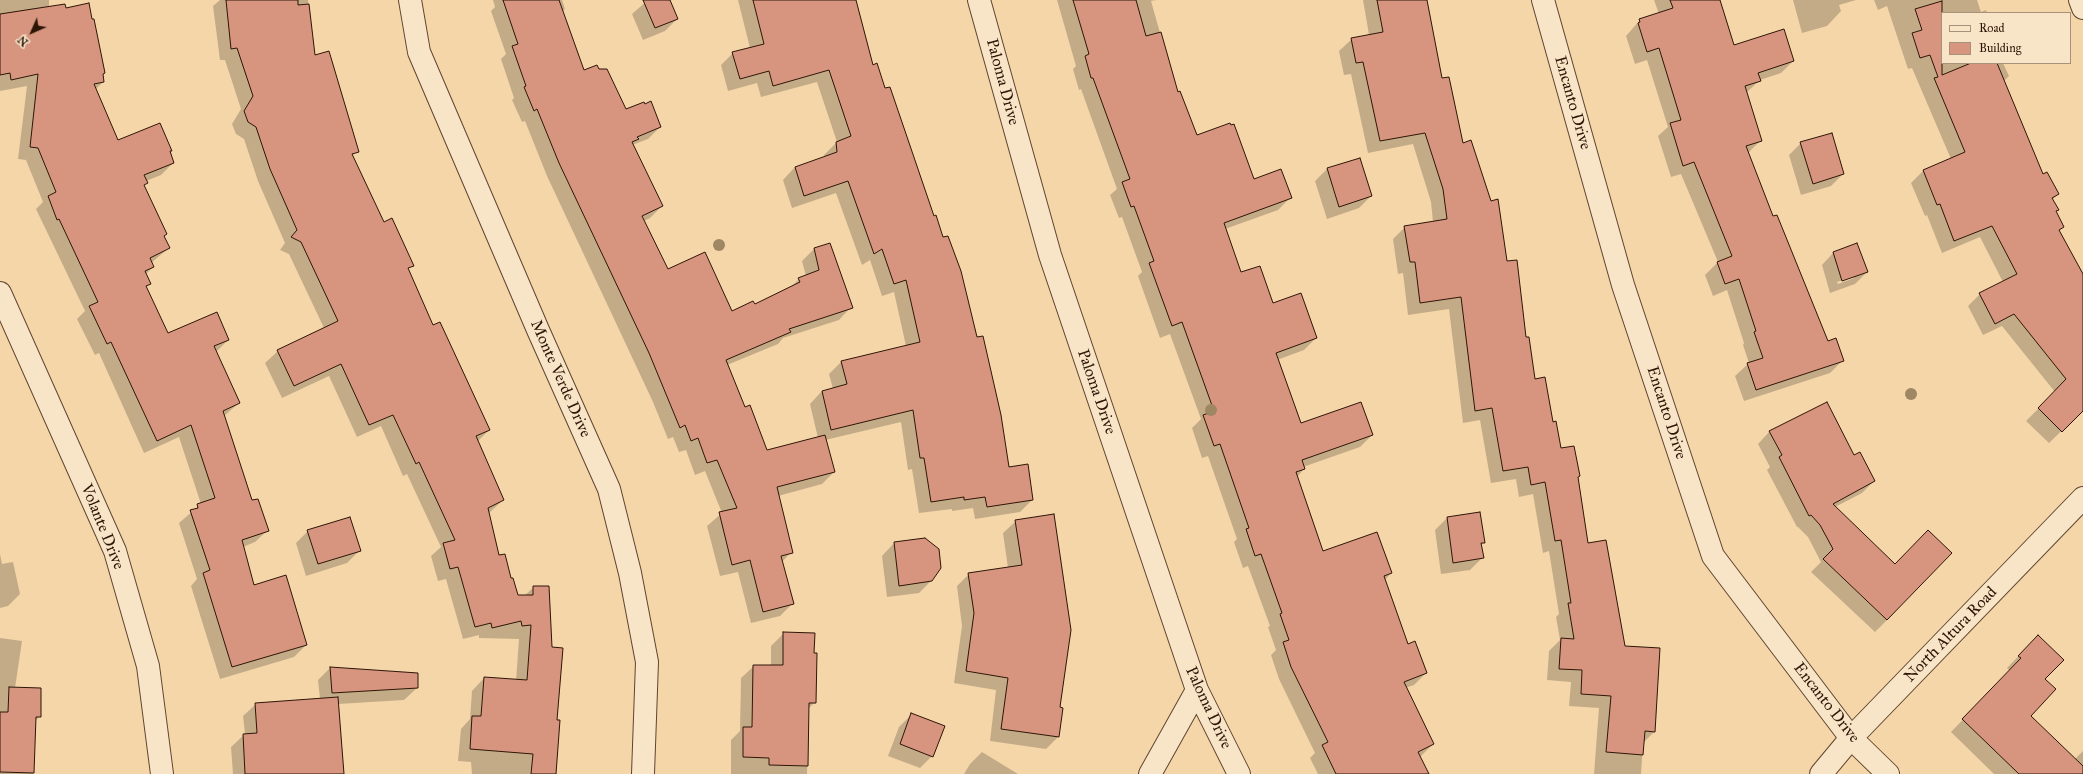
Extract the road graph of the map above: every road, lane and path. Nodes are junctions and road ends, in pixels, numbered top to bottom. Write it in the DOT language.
graph roads {
  1 [pos="410,0"];
  2 [pos="979,0"];
  3 [pos="1543,0"];
  4 [pos="2080,0"];
  5 [pos="2083,8"];
  6 [pos="0,293"];
  7 [pos="2083,498"];
  8 [pos="1197,690"];
  9 [pos="1851,738"];
  10 [pos="162,774"];
  11 [pos="643,774"];
  12 [pos="1150,774"];
  13 [pos="1240,774"];
  14 [pos="1821,774"];
  15 [pos="1888,774"];
  1 -- 11 [label="street, Monte Verde Drive"];
  2 -- 8 [label="street, Paloma Drive"];
  3 -- 9 [label="street, Encanto Drive"];
  4 -- 5 [label="street"];
  6 -- 10 [label="street, Volante Drive"];
  7 -- 9 [label="street, North Altura Road"];
  8 -- 12 [label="street"];
  8 -- 13 [label="street, Paloma Drive"];
  9 -- 14 [label="street, North Altura Road"];
  9 -- 15 [label="street, Encanto Drive"];
}
